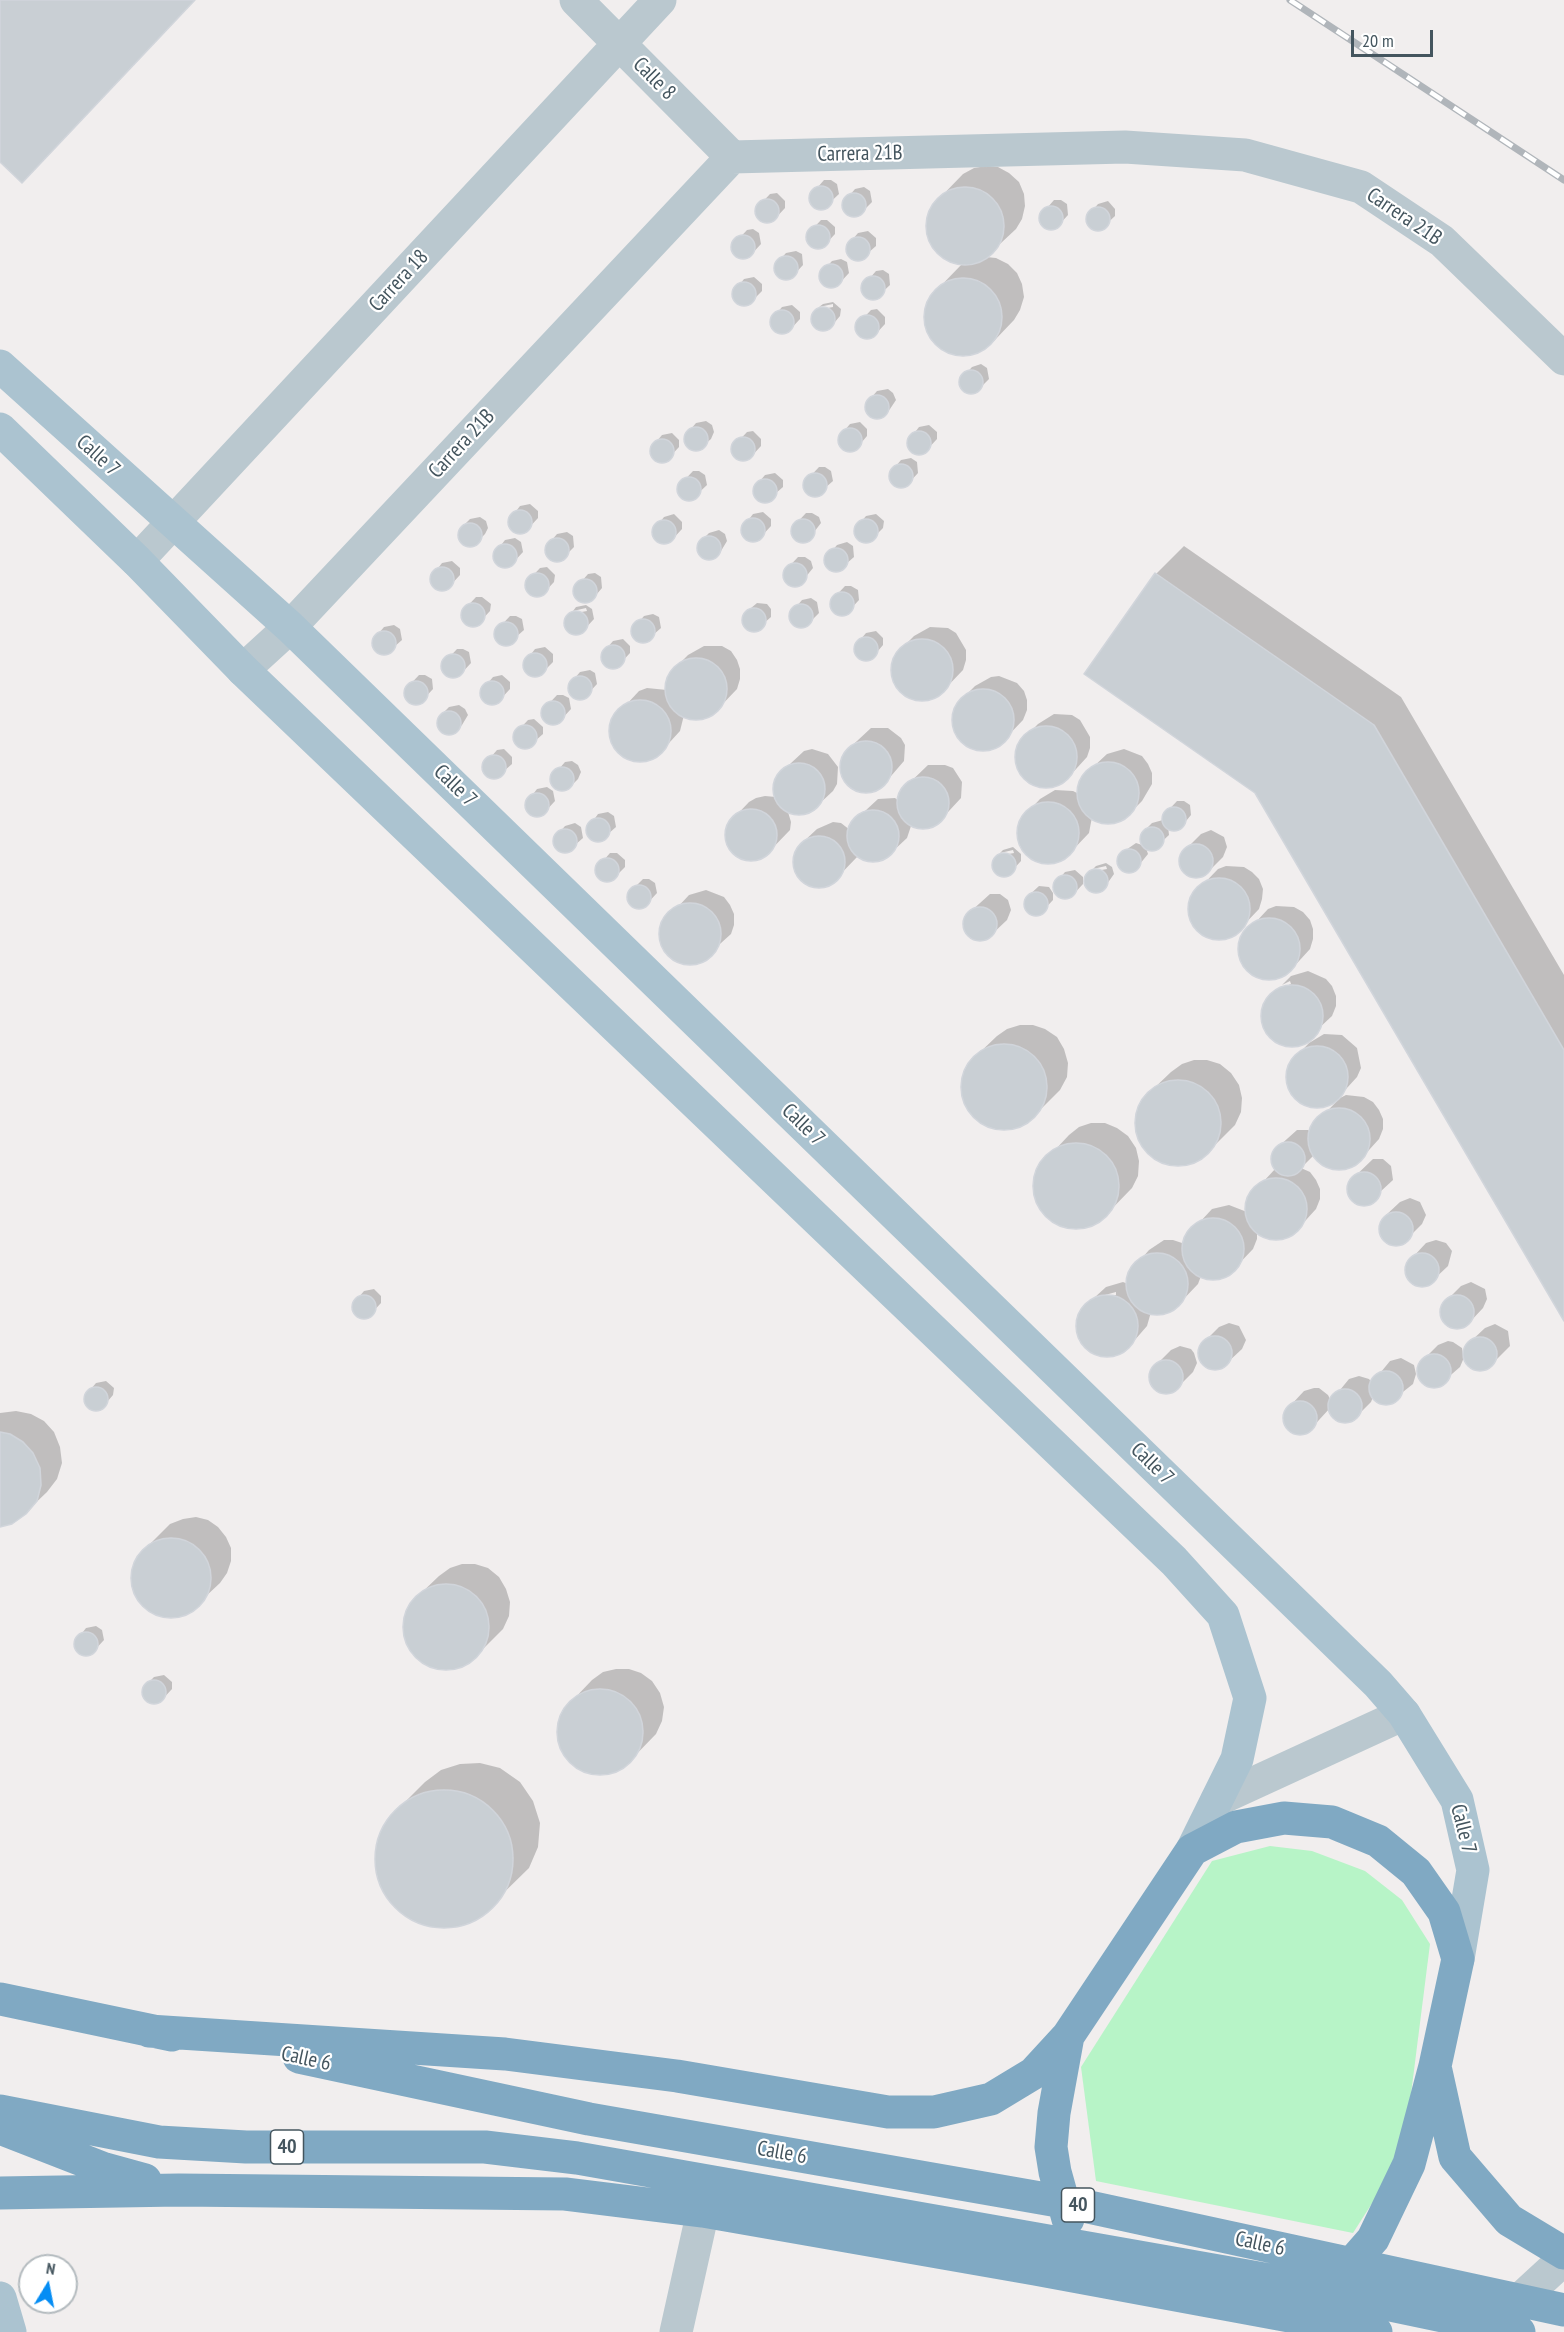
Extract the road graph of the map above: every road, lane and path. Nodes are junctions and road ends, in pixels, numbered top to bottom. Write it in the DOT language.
graph roads {
  1 [pos="576,0"];
  2 [pos="660,0"];
  3 [pos="619,44"];
  4 [pos="732,157"];
  5 [pos="1564,359"];
  6 [pos="0,366"];
  7 [pos="0,429"];
  8 [pos="174,524"];
  9 [pos="137,561"];
  10 [pos="290,627"];
  11 [pos="243,670"];
  12 [pos="1404,1714"];
  13 [pos="1217,1800"];
  14 [pos="1192,1850"];
  15 [pos="1458,1959"];
  16 [pos="0,1999"];
  17 [pos="149,2031"];
  18 [pos="1068,2036"];
  19 [pos="1435,2066"];
  20 [pos="0,2111"];
  21 [pos="0,2128"];
  22 [pos="178,2190"];
  23 [pos="0,2193"];
  24 [pos="703,2211"];
  25 [pos="1564,2253"];
  26 [pos="1564,2259"];
  27 [pos="1086,2278"];
  28 [pos="0,2298"];
  29 [pos="1564,2310"];
  30 [pos="1304,2318"];
  31 [pos="1260,2322"];
  32 [pos="10,2332"];
  33 [pos="676,2332"];
  34 [pos="1376,2332"];
  35 [pos="1484,2332"];
  36 [pos="1519,2332"];
  1 -- 3 [label="street, Calle 8"];
  2 -- 3 [label="street, Carrera 18"];
  3 -- 4 [label="street, Calle 8"];
  3 -- 8 [label="street, Carrera 18"];
  4 -- 5 [label="street, Carrera 21B"];
  4 -- 10 [label="street, Carrera 21B"];
  6 -- 8 [label="main road, Calle 7"];
  7 -- 9 [label="main road"];
  8 -- 9 [label="street, Carrera 18"];
  8 -- 10 [label="main road, Calle 7"];
  9 -- 11 [label="main road"];
  10 -- 11 [label="street, Carrera 21B"];
  10 -- 12 [label="main road, Calle 7"];
  11 -- 13 [label="main road"];
  12 -- 13 [label="street"];
  12 -- 15 [label="main road, Calle 7"];
  13 -- 14 [label="main road"];
  14 -- 15 [label="highway"];
  14 -- 18 [label="highway"];
  15 -- 19 [label="highway"];
  16 -- 17 [label="highway, Calle 6 / 40"];
  17 -- 18 [label="highway"];
  17 -- 29 [label="highway, Calle 6 / 40"];
  18 -- 27 [label="highway"];
  19 -- 25 [label="highway"];
  19 -- 30 [label="highway"];
  20 -- 36 [label="highway, Calle 6 / 40"];
  21 -- 22 [label="highway"];
  22 -- 23 [label="highway"];
  22 -- 24 [label="highway"];
  24 -- 27 [label="highway"];
  24 -- 33 [label="street"];
  26 -- 35 [label="street"];
  27 -- 31 [label="highway"];
  28 -- 32 [label="main road"];
  30 -- 31 [label="highway"];
  30 -- 34 [label="highway"];
}
